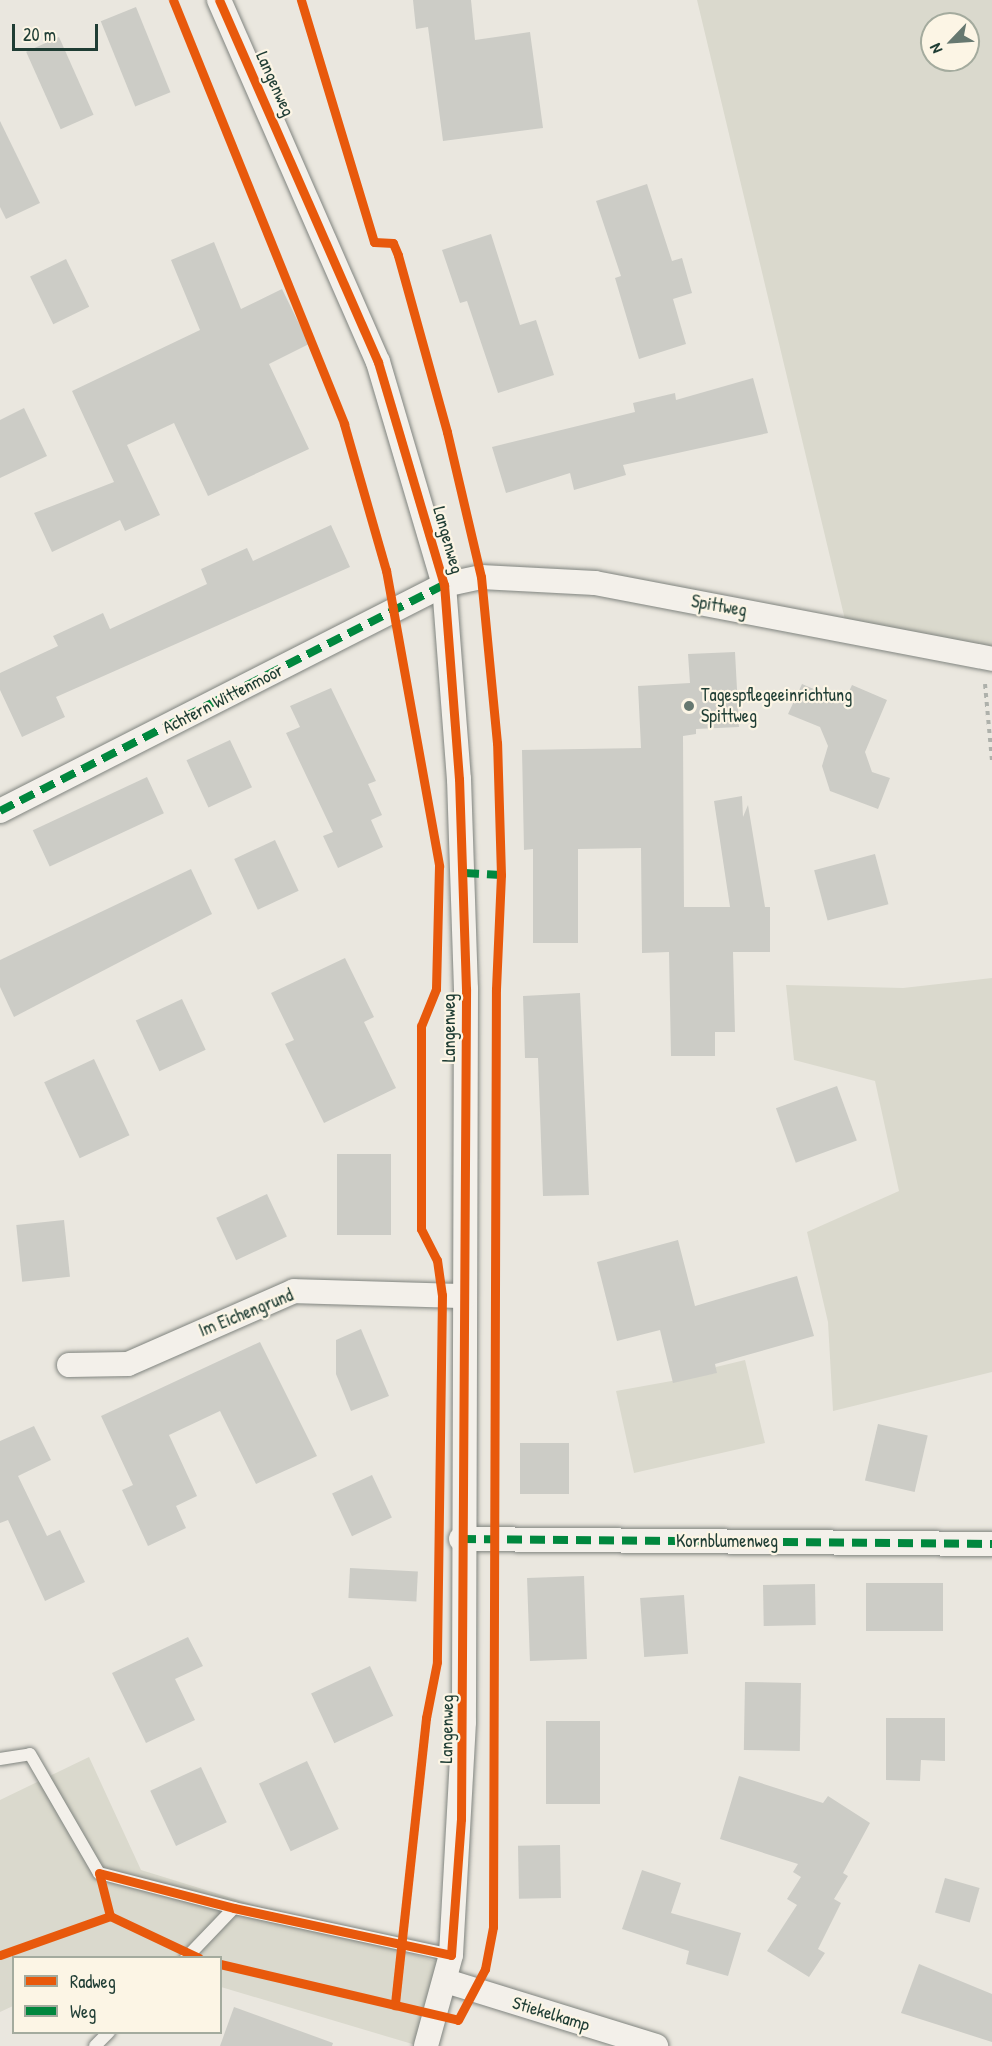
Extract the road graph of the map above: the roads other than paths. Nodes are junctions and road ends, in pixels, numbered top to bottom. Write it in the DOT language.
graph roads {
  1 [pos="219,0"];
  2 [pos="444,585"];
  3 [pos="987,657"];
  4 [pos="0,811"];
  5 [pos="465,1296"];
  6 [pos="69,1365"];
  7 [pos="461,1539"];
  8 [pos="992,1544"];
  9 [pos="0,1759"];
  10 [pos="234,1908"];
  11 [pos="451,1955"];
  12 [pos="188,1956"];
  13 [pos="446,1981"];
  14 [pos="107,2034"];
  15 [pos="95,2046"];
  16 [pos="426,2046"];
  17 [pos="656,2046"];
  1 -- 2 [label="street, Langenweg"];
  2 -- 3 [label="street, Spittweg"];
  2 -- 4 [label="street, Achtern Wittenmoor"];
  2 -- 5 [label="street, Langenweg"];
  5 -- 6 [label="street, Im Eichengrund"];
  5 -- 7 [label="street, Langenweg"];
  7 -- 8 [label="street, Kornblumenweg"];
  7 -- 11 [label="street, Langenweg"];
  9 -- 10 [label="lane"];
  10 -- 11 [label="lane"];
  10 -- 12 [label="lane"];
  11 -- 13 [label="street, Langenweg"];
  13 -- 16 [label="street, Langenweg"];
  13 -- 17 [label="street, Stiekelkamp"];
  14 -- 15 [label="lane"];
}
